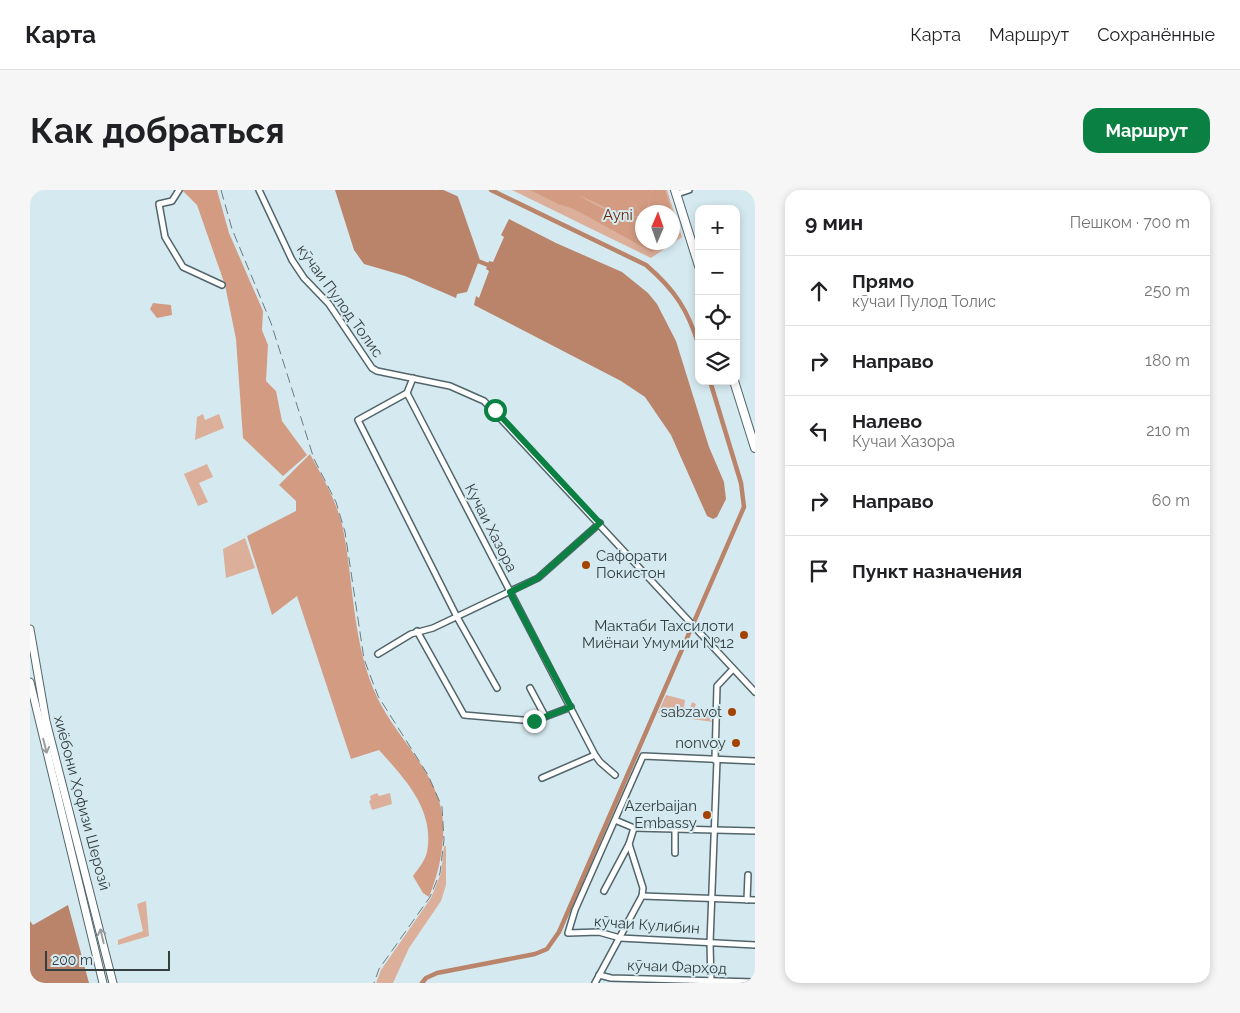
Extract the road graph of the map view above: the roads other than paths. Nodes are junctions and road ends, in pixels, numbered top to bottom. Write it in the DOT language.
graph roads {
  1 [pos="179,190"];
  2 [pos="259,190"];
  3 [pos="689,190"];
  4 [pos="676,192"];
  5 [pos="695,253"];
  6 [pos="222,284"];
  7 [pos="413,378"];
  8 [pos="735,385"];
  9 [pos="407,393"];
  10 [pos="755,448"];
  11 [pos="600,523"];
  12 [pos="510,592"];
  13 [pos="457,617"];
  14 [pos="30,629"];
  15 [pos="417,632"];
  16 [pos="378,654"];
  17 [pos="733,669"];
  18 [pos="30,682"];
  19 [pos="497,688"];
  20 [pos="530,688"];
  21 [pos="755,692"];
  22 [pos="571,707"];
  23 [pos="545,716"];
  24 [pos="595,755"];
  25 [pos="716,760"];
  26 [pos="755,761"];
  27 [pos="615,775"];
  28 [pos="542,778"];
  29 [pos="615,820"];
  30 [pos="634,828"];
  31 [pos="674,829"];
  32 [pos="714,830"];
  33 [pos="755,831"];
  34 [pos="629,844"];
  35 [pos="675,853"];
  36 [pos="748,875"];
  37 [pos="604,891"];
  38 [pos="642,896"];
  39 [pos="712,900"];
  40 [pos="747,900"];
  41 [pos="755,900"];
  42 [pos="620,938"];
  43 [pos="710,942"];
  44 [pos="755,945"];
  45 [pos="599,975"];
  46 [pos="628,981"];
  47 [pos="669,981"];
  48 [pos="711,982"];
  49 [pos="755,982"];
  50 [pos="104,983"];
  51 [pos="113,983"];
  52 [pos="595,983"];
  1 -- 6 [label="street"];
  2 -- 7 [label="street, кӯчаи Пулод Толис"];
  3 -- 4 [label="street"];
  4 -- 5 [label="highway"];
  7 -- 9 [label="street"];
  7 -- 11 [label="street, кӯчаи Пулод Толис"];
  8 -- 10 [label="highway"];
  9 -- 12 [label="street, Кучаи Хазора"];
  9 -- 13 [label="street"];
  11 -- 12 [label="street"];
  11 -- 17 [label="street, кӯчаи Пулод Толис"];
  12 -- 13 [label="street"];
  12 -- 22 [label="street, Кучаи Хазора"];
  13 -- 15 [label="street"];
  13 -- 19 [label="street"];
  51 -- 14 [label="main road, хиёбони Ҳофизи Шерозӣ, one-way"];
  15 -- 16 [label="street"];
  15 -- 23 [label="street"];
  17 -- 21 [label="street, кӯчаи Пулод Толис"];
  17 -- 25 [label="street"];
  18 -- 50 [label="main road, хиёбони Ҳофизи Шерозӣ, one-way"];
  20 -- 23 [label="street"];
  22 -- 23 [label="street"];
  22 -- 24 [label="street, Кучаи Хазора"];
  24 -- 27 [label="street, Кучаи Хазора"];
  24 -- 28 [label="street"];
  25 -- 26 [label="street"];
  25 -- 29 [label="street"];
  25 -- 32 [label="street"];
  29 -- 30 [label="street"];
  29 -- 42 [label="street, кӯчаи Кулибин"];
  30 -- 31 [label="street"];
  30 -- 34 [label="street"];
  31 -- 32 [label="street"];
  31 -- 35 [label="street"];
  32 -- 33 [label="street"];
  32 -- 39 [label="street"];
  34 -- 37 [label="street"];
  34 -- 38 [label="street"];
  36 -- 40 [label="street"];
  38 -- 39 [label="street"];
  38 -- 42 [label="street"];
  39 -- 40 [label="street"];
  39 -- 43 [label="street"];
  40 -- 41 [label="street"];
  42 -- 43 [label="street, кӯчаи Кулибин"];
  42 -- 45 [label="street"];
  43 -- 44 [label="street, кӯчаи Кулибин"];
  43 -- 48 [label="street"];
  45 -- 46 [label="street, кӯчаи Фарҳод"];
  45 -- 52 [label="street"];
  46 -- 47 [label="street, кӯчаи Фарҳод"];
  47 -- 48 [label="street, кӯчаи Фарҳод"];
  48 -- 49 [label="street, кӯчаи Фарҳод"];
}
